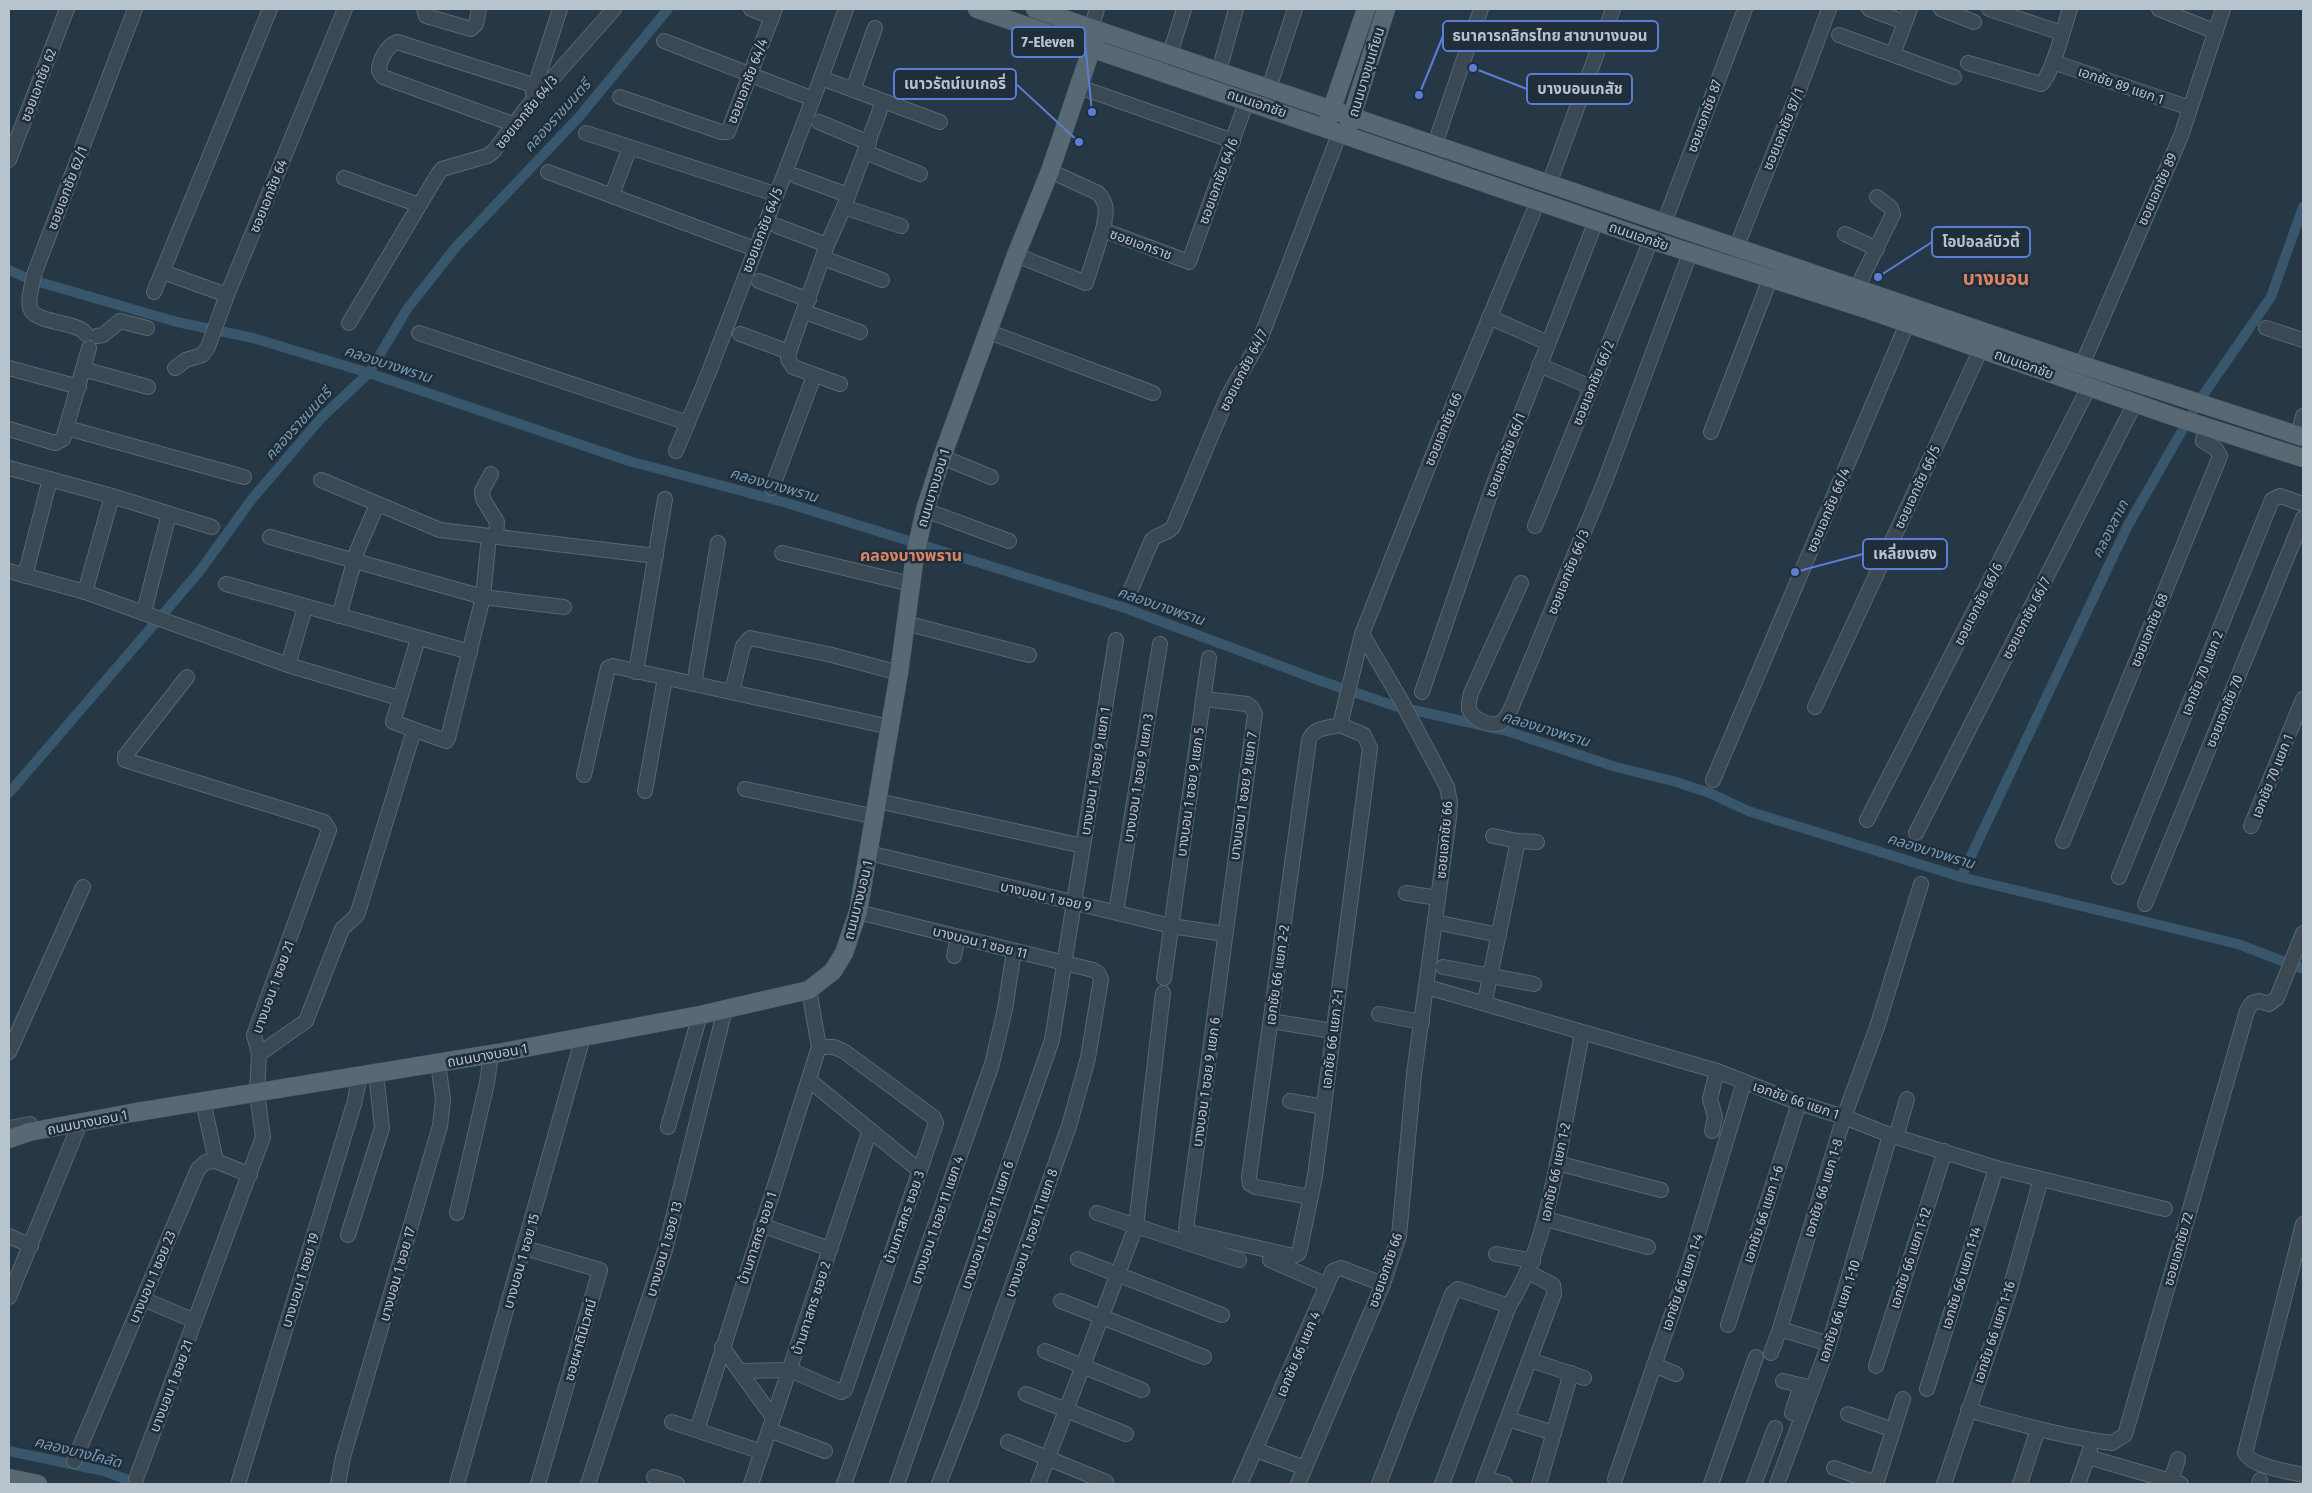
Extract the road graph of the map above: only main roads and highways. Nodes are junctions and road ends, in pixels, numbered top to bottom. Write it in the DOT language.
graph roads {
  1 [pos="977,9"];
  2 [pos="1035,9"];
  3 [pos="1366,9"];
  4 [pos="1386,9"];
  5 [pos="1098,30"];
  6 [pos="1096,48"];
  7 [pos="1332,108"];
  8 [pos="1352,115"];
  9 [pos="1338,131"];
  10 [pos="1822,276"];
  11 [pos="1864,290"];
  12 [pos="1816,294"];
  13 [pos="1868,310"];
  14 [pos="2300,436"];
  15 [pos="2303,458"];
  16 [pos="9,1139"];
  17 [pos="9,1478"];
  18 [pos="38,1484"];
  1 -- 6 [label="main road, ถนนเอกชัย"];
  2 -- 5 [label="main road, ถนนเอกชัย"];
  3 -- 7 [label="main road, ถนนบางขุนเทียน"];
  4 -- 8 [label="main road, ถนนบางขุนเทียน"];
  5 -- 6 [label="main road, ถนนบางบอน 1"];
  5 -- 7 [label="main road, ถนนเอกชัย"];
  6 -- 9 [label="main road, ถนนเอกชัย"];
  6 -- 16 [label="main road, ถนนบางบอน 1"];
  7 -- 8 [label="main road, ถนนเอกชัย"];
  7 -- 9 [label="main road, ถนนบางขุนเทียน"];
  8 -- 9 [label="main road, ถนนบางขุนเทียน"];
  8 -- 10 [label="main road, ถนนเอกชัย"];
  9 -- 12 [label="main road, ถนนเอกชัย"];
  10 -- 11 [label="main road, ถนนเอกชัย"];
  10 -- 12 [label="main road"];
  11 -- 13 [label="main road"];
  11 -- 14 [label="main road, ถนนเอกชัย"];
  12 -- 13 [label="main road, ถนนเอกชัย"];
  13 -- 15 [label="main road, ถนนเอกชัย"];
  17 -- 18 [label="main road"];
}
